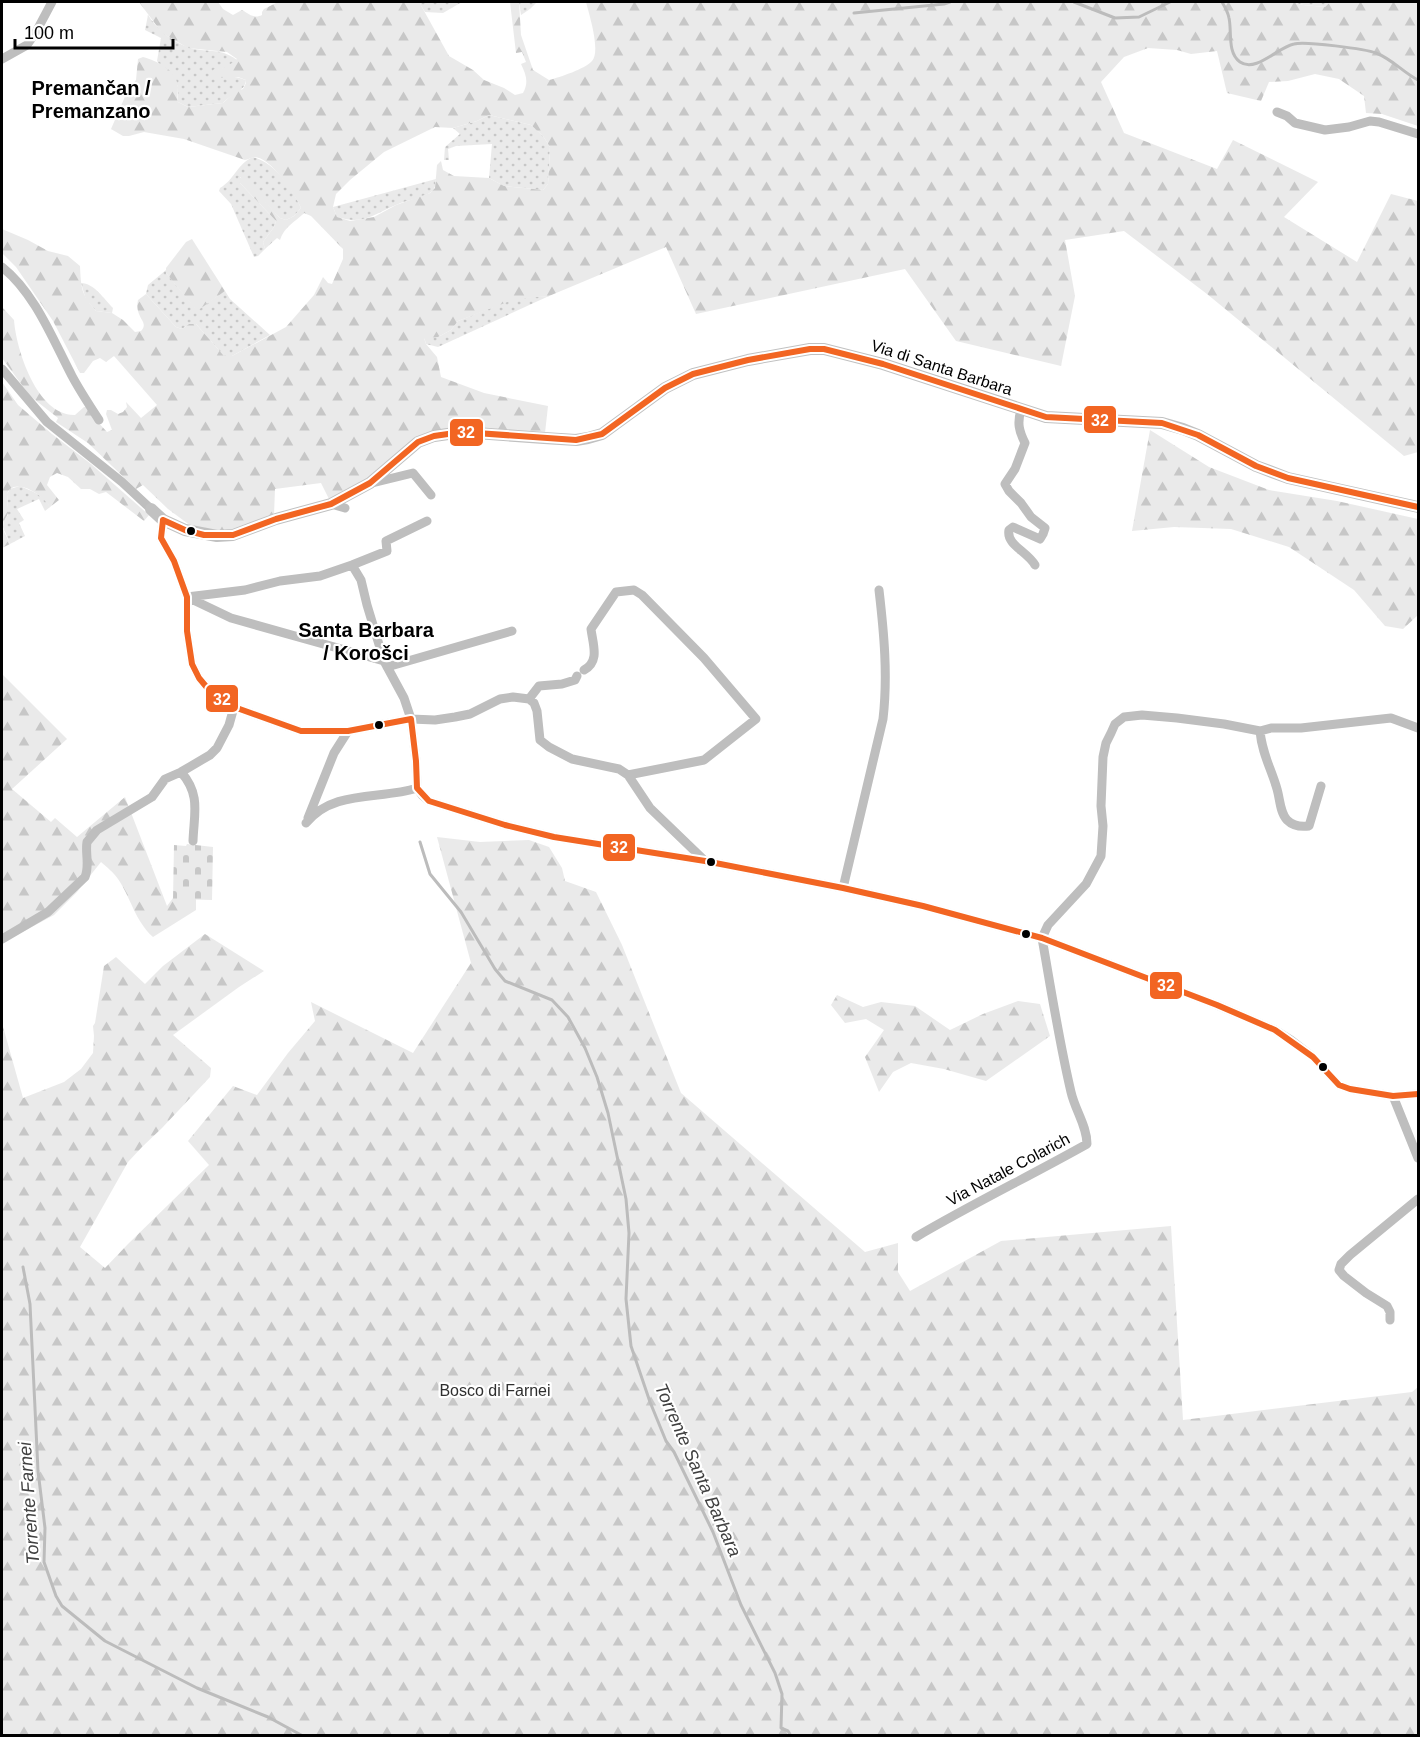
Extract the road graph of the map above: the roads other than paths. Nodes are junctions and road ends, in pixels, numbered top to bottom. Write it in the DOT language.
graph roads {
  1 [pos="52,2"];
  2 [pos="2,59"];
  3 [pos="1277,112"];
  4 [pos="1419,134"];
  5 [pos="2,267"];
  6 [pos="2,369"];
  7 [pos="1021,410"];
  8 [pos="99,420"];
  9 [pos="370,483"];
  10 [pos="431,495"];
  11 [pos="331,504"];
  12 [pos="345,507"];
  13 [pos="1419,507"];
  14 [pos="151,509"];
  15 [pos="163,520"];
  16 [pos="427,521"];
  17 [pos="352,565"];
  18 [pos="1035,565"];
  19 [pos="879,590"];
  20 [pos="188,597"];
  21 [pos="512,631"];
  22 [pos="386,664"];
  23 [pos="529,699"];
  24 [pos="234,707"];
  25 [pos="411,719"];
  26 [pos="1419,728"];
  27 [pos="348,730"];
  28 [pos="1260,731"];
  29 [pos="181,772"];
  30 [pos="628,775"];
  31 [pos="1321,786"];
  32 [pos="417,788"];
  33 [pos="193,841"];
  34 [pos="705,861"];
  35 [pos="843,888"];
  36 [pos="1042,938"];
  37 [pos="2,939"];
  38 [pos="1419,1094"];
  39 [pos="1393,1096"];
  40 [pos="1419,1158"];
  41 [pos="1419,1199"];
  42 [pos="916,1237"];
  43 [pos="1390,1320"];
  1 -- 2 [label="street"];
  3 -- 4 [label="street"];
  5 -- 8 [label="street"];
  6 -- 14 [label="street"];
  7 -- 9 [label="street, Via di Santa Barbara"];
  7 -- 13 [label="street, Via di Santa Barbara"];
  7 -- 18 [label="street"];
  9 -- 10 [label="street"];
  9 -- 11 [label="street, Via di Santa Barbara"];
  11 -- 12 [label="street"];
  11 -- 15 [label="street, Via di Santa Barbara"];
  14 -- 15 [label="street, Via di Santa Barbara"];
  15 -- 20 [label="street"];
  16 -- 17 [label="street"];
  17 -- 20 [label="street"];
  17 -- 22 [label="street"];
  19 -- 35 [label="street"];
  20 -- 22 [label="street"];
  20 -- 24 [label="street"];
  21 -- 22 [label="street"];
  22 -- 25 [label="street"];
  23 -- 25 [label="street"];
  23 -- 30 [label="street"];
  23 -- 30 [label="street"];
  24 -- 27 [label="street"];
  24 -- 29 [label="street"];
  25 -- 27 [label="street"];
  25 -- 32 [label="street"];
  26 -- 28 [label="street"];
  27 -- 32 [label="street"];
  28 -- 31 [label="street"];
  28 -- 36 [label="street"];
  29 -- 33 [label="street"];
  29 -- 37 [label="street"];
  30 -- 34 [label="street"];
  32 -- 34 [label="street"];
  34 -- 35 [label="street"];
  35 -- 36 [label="street"];
  36 -- 39 [label="street"];
  36 -- 42 [label="street, Via Natale Colarich"];
  38 -- 39 [label="street"];
  39 -- 40 [label="street"];
  41 -- 43 [label="street"];
}
